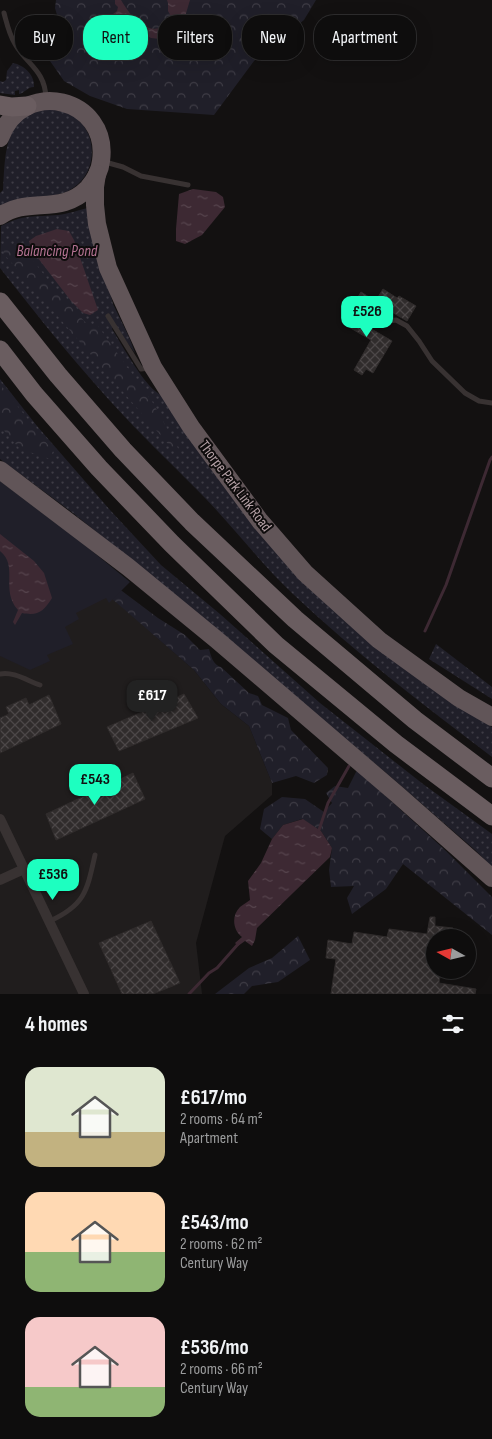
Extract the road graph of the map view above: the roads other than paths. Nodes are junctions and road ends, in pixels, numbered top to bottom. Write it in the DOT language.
graph roads {
  1 [pos="4,13"];
  2 [pos="46,101"];
  3 [pos="0,105"];
  4 [pos="27,106"];
  5 [pos="0,138"];
  6 [pos="99,168"];
  7 [pos="188,185"];
  8 [pos="0,216"];
  9 [pos="0,302"];
  10 [pos="108,316"];
  11 [pos="383,322"];
  12 [pos="0,350"];
  13 [pos="154,367"];
  14 [pos="492,403"];
  15 [pos="0,470"];
  16 [pos="0,674"];
  17 [pos="40,685"];
  18 [pos="492,718"];
  19 [pos="492,778"];
  20 [pos="492,816"];
  21 [pos="0,819"];
  22 [pos="95,855"];
  23 [pos="24,869"];
  24 [pos="492,878"];
  25 [pos="0,880"];
  26 [pos="50,921"];
  27 [pos="84,994"];
  1 -- 2 [label="lane"];
  2 -- 4 [label="highway"];
  2 -- 6 [label="highway, Thorpe Park Link Road"];
  3 -- 4 [label="highway"];
  4 -- 5 [label="highway"];
  6 -- 7 [label="lane"];
  6 -- 8 [label="highway"];
  6 -- 13 [label="highway, Thorpe Park Link Road"];
  9 -- 19 [label="highway"];
  10 -- 13 [label="lane"];
  11 -- 14 [label="lane"];
  12 -- 20 [label="highway"];
  13 -- 18 [label="highway, Thorpe Park Link Road"];
  15 -- 24 [label="highway"];
  16 -- 17 [label="lane"];
  21 -- 23 [label="street"];
  22 -- 26 [label="lane"];
  23 -- 25 [label="street"];
  23 -- 26 [label="street"];
  26 -- 27 [label="street"];
}
